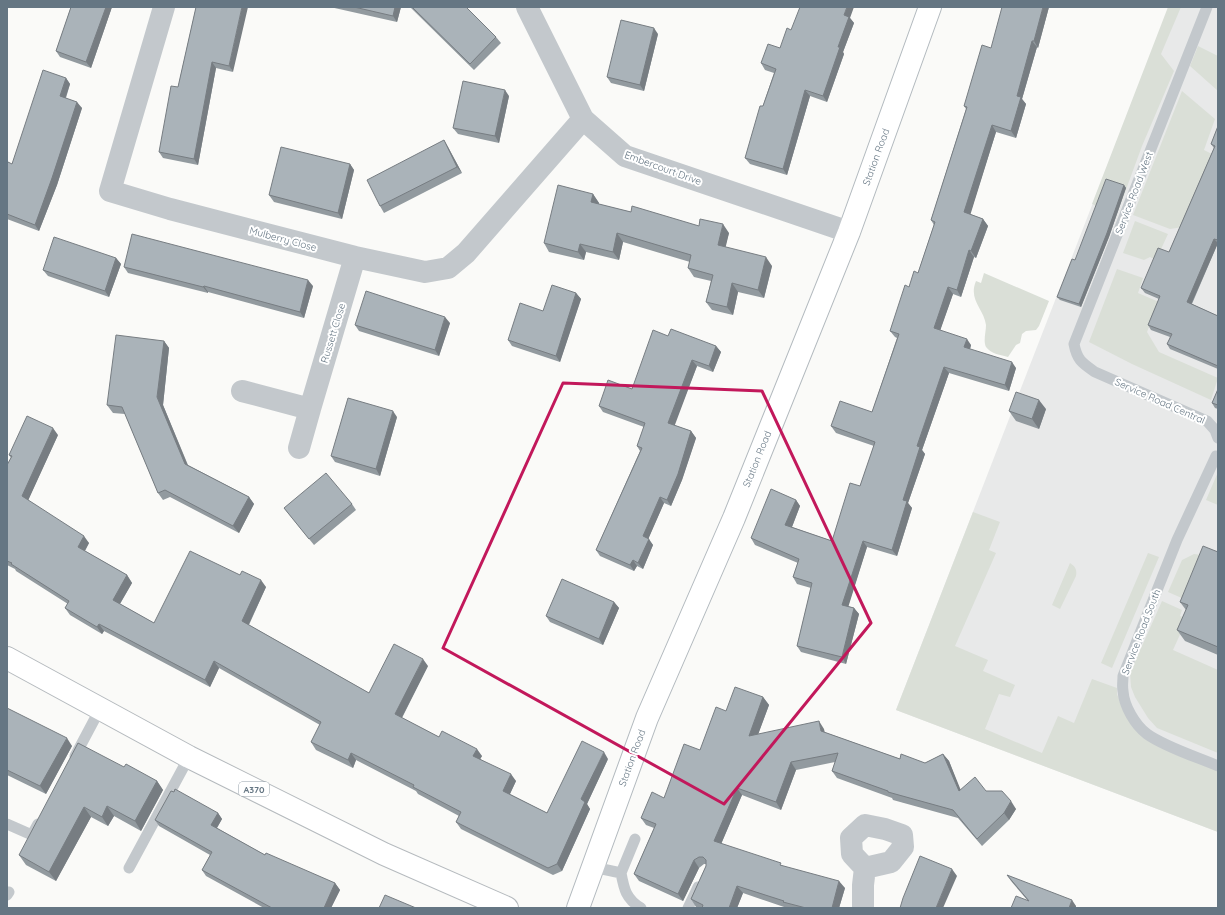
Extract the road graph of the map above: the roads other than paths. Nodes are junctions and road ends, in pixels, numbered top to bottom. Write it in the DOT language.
graph roads {
  1 [pos="164,7"];
  2 [pos="527,7"];
  3 [pos="930,7"];
  4 [pos="1207,7"];
  5 [pos="583,118"];
  6 [pos="849,232"];
  7 [pos="355,257"];
  8 [pos="1095,372"];
  9 [pos="242,392"];
  10 [pos="310,409"];
  11 [pos="1218,438"];
  12 [pos="299,448"];
  13 [pos="1217,454"];
  14 [pos="7,658"];
  15 [pos="100,709"];
  16 [pos="189,757"];
  17 [pos="70,765"];
  18 [pos="1218,766"];
  19 [pos="43,814"];
  20 [pos="7,824"];
  21 [pos="635,839"];
  22 [pos="593,867"];
  23 [pos="129,868"];
  24 [pos="866,868"];
  25 [pos="621,873"];
  26 [pos="702,878"];
  27 [pos="507,908"];
  28 [pos="578,908"];
  29 [pos="641,908"];
  30 [pos="688,908"];
  31 [pos="863,908"];
  1 -- 7 [label="street, Mulberry Close"];
  2 -- 5 [label="street, Embercourt Drive"];
  3 -- 6 [label="street, Station Road"];
  4 -- 8 [label="lane, Service Road West"];
  5 -- 6 [label="street, Embercourt Drive"];
  5 -- 7 [label="street, Mulberry Close"];
  6 -- 22 [label="street, Station Road"];
  7 -- 10 [label="street, Russett Close"];
  8 -- 11 [label="lane, Service Road Central"];
  9 -- 10 [label="street"];
  10 -- 12 [label="street, Russett Close"];
  13 -- 18 [label="lane, Service Road South"];
  14 -- 15 [label="street, A370"];
  15 -- 16 [label="street, A370"];
  15 -- 17 [label="lane"];
  16 -- 23 [label="lane"];
  16 -- 27 [label="street, A370"];
  19 -- 20 [label="lane"];
  21 -- 25 [label="lane"];
  22 -- 25 [label="lane"];
  22 -- 28 [label="street, Station Road"];
  24 -- 31 [label="street"];
  25 -- 29 [label="lane"];
  26 -- 30 [label="lane"];
}
